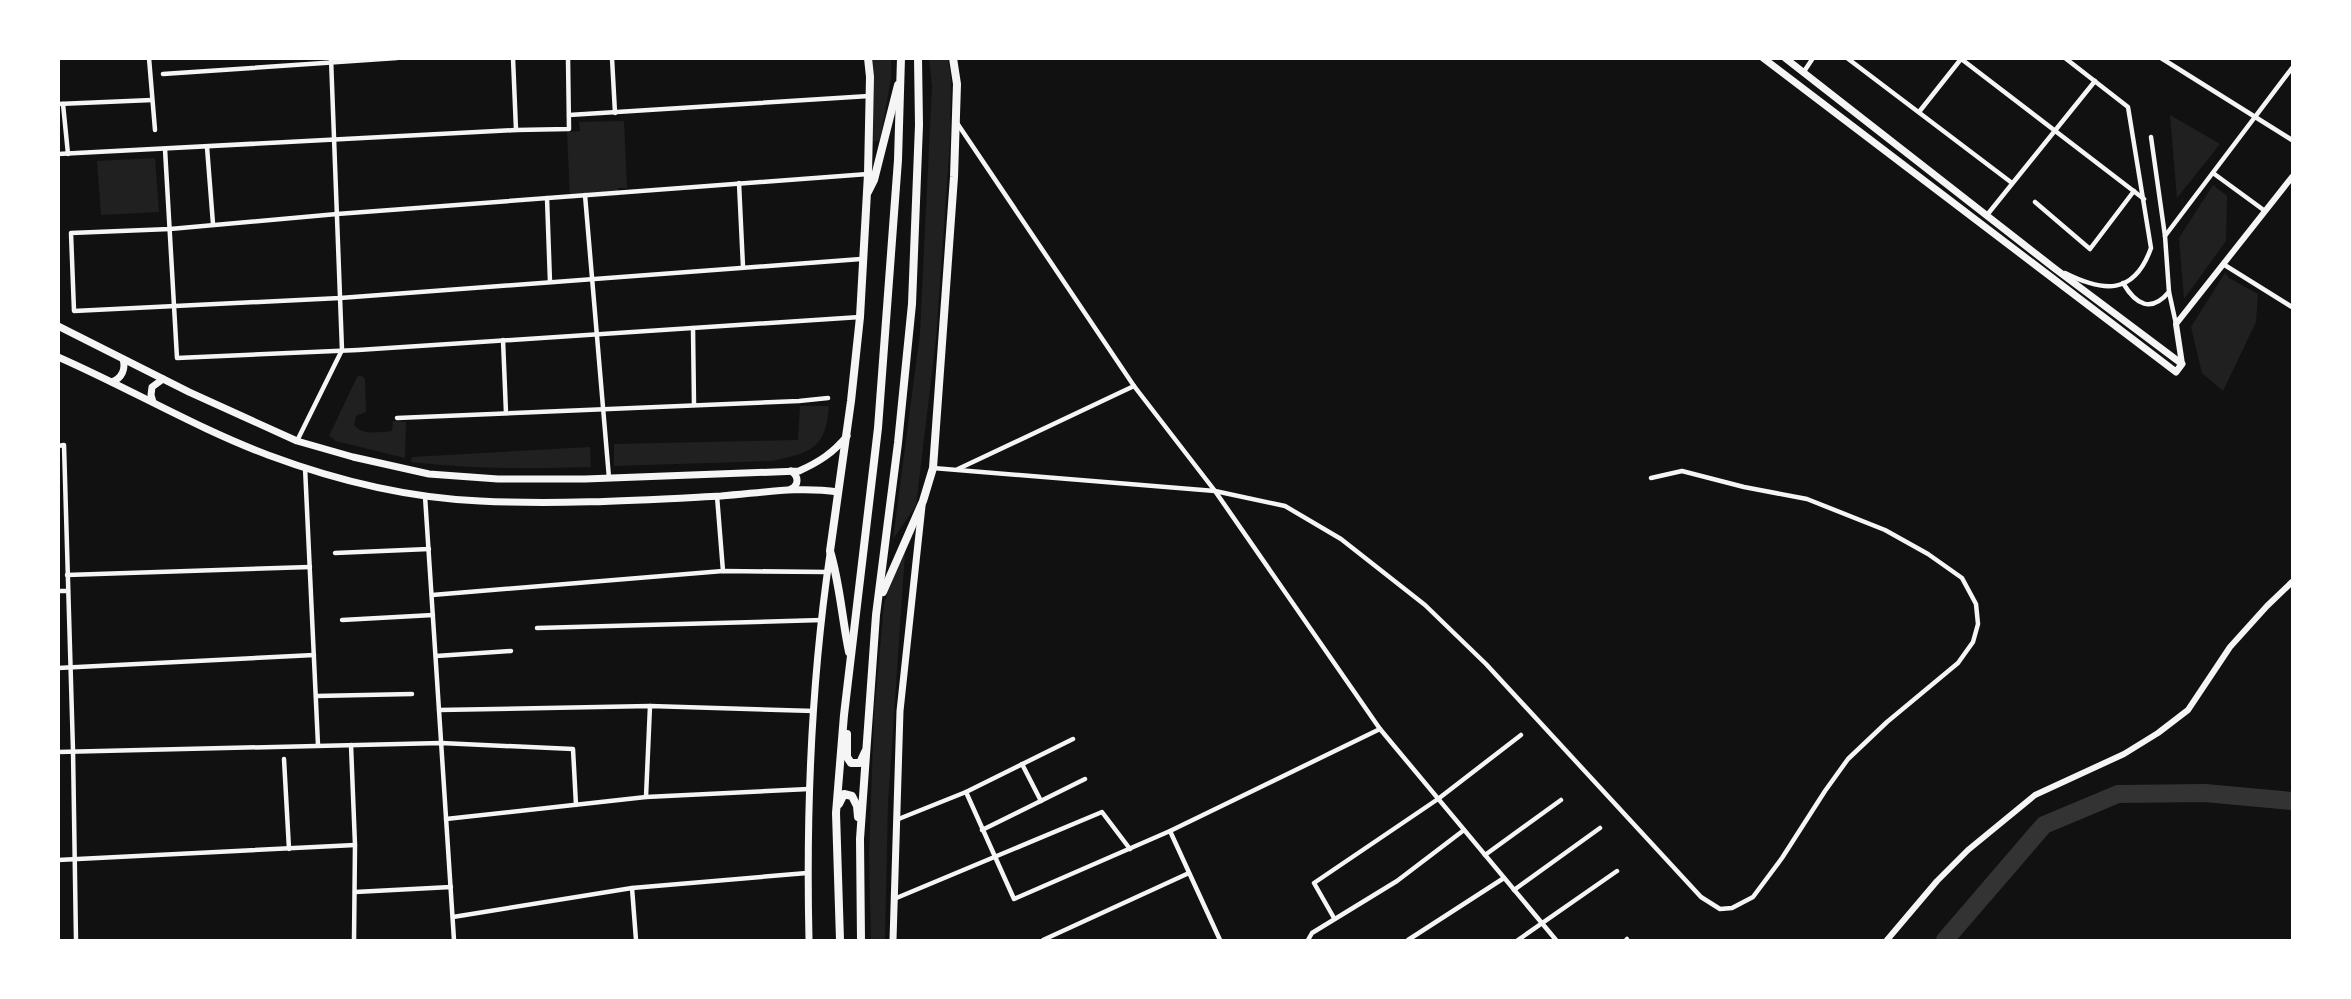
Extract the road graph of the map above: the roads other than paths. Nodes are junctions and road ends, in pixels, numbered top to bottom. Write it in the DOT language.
graph roads {
  1 [pos="149,58"];
  2 [pos="397,58"];
  3 [pos="513,58"];
  4 [pos="568,58"];
  5 [pos="612,58"];
  6 [pos="868,58"];
  7 [pos="901,58"];
  8 [pos="918,58"];
  9 [pos="953,58"];
  10 [pos="1763,58"];
  11 [pos="1785,58"];
  12 [pos="1813,58"];
  13 [pos="1847,58"];
  14 [pos="2065,58"];
  15 [pos="2161,58"];
  16 [pos="1961,59"];
  17 [pos="331,61"];
  18 [pos="2292,68"];
  19 [pos="902,69"];
  20 [pos="1803,73"];
  21 [pos="163,74"];
  22 [pos="2095,81"];
  23 [pos="1794,84"];
  24 [pos="869,96"];
  25 [pos="152,100"];
  26 [pos="61,104"];
  27 [pos="1919,112"];
  28 [pos="615,113"];
  29 [pos="570,115"];
  30 [pos="2255,117"];
  31 [pos="956,121"];
  32 [pos="155,130"];
  33 [pos="516,130"];
  34 [pos="2054,130"];
  35 [pos="2151,137"];
  36 [pos="2292,140"];
  37 [pos="334,141"];
  38 [pos="207,147"];
  39 [pos="165,149"];
  40 [pos="58,154"];
  41 [pos="68,154"];
  42 [pos="2213,173"];
  43 [pos="868,174"];
  44 [pos="2292,177"];
  45 [pos="739,183"];
  46 [pos="2012,183"];
  47 [pos="2134,192"];
  48 [pos="585,195"];
  49 [pos="866,197"];
  50 [pos="547,198"];
  51 [pos="2144,199"];
  52 [pos="2035,202"];
  53 [pos="2265,211"];
  54 [pos="337,214"];
  55 [pos="1987,215"];
  56 [pos="213,224"];
  57 [pos="1980,225"];
  58 [pos="170,229"];
  59 [pos="2165,236"];
  60 [pos="861,259"];
  61 [pos="2223,264"];
  62 [pos="743,267"];
  63 [pos="2054,268"];
  64 [pos="593,279"];
  65 [pos="550,282"];
  66 [pos="2123,283"];
  67 [pos="2169,292"];
  68 [pos="340,298"];
  69 [pos="174,305"];
  70 [pos="2292,307"];
  71 [pos="860,317"];
  72 [pos="2176,324"];
  73 [pos="58,326"];
  74 [pos="693,328"];
  75 [pos="598,334"];
  76 [pos="503,340"];
  77 [pos="342,350"];
  78 [pos="58,357"];
  79 [pos="123,359"];
  80 [pos="2182,364"];
  81 [pos="163,379"];
  82 [pos="112,382"];
  83 [pos="1134,386"];
  84 [pos="828,398"];
  85 [pos="153,402"];
  86 [pos="694,405"];
  87 [pos="604,410"];
  88 [pos="506,413"];
  89 [pos="397,418"];
  90 [pos="847,436"];
  91 [pos="297,441"];
  92 [pos="61,446"];
  93 [pos="305,467"];
  94 [pos="933,468"];
  95 [pos="956,470"];
  96 [pos="791,471"];
  97 [pos="609,478"];
  98 [pos="1651,478"];
  99 [pos="791,489"];
  100 [pos="1215,491"];
  101 [pos="838,492"];
  102 [pos="425,496"];
  103 [pos="717,496"];
  104 [pos="923,501"];
  105 [pos="58,527"];
  106 [pos="66,527"];
  107 [pos="429,549"];
  108 [pos="831,551"];
  109 [pos="335,553"];
  110 [pos="310,567"];
  111 [pos="723,571"];
  112 [pos="828,572"];
  113 [pos="68,575"];
  114 [pos="2292,582"];
  115 [pos="58,591"];
  116 [pos="68,591"];
  117 [pos="432,595"];
  118 [pos="879,599"];
  119 [pos="433,615"];
  120 [pos="342,620"];
  121 [pos="822,620"];
  122 [pos="537,628"];
  123 [pos="511,651"];
  124 [pos="314,655"];
  125 [pos="436,656"];
  126 [pos="851,660"];
  127 [pos="58,668"];
  128 [pos="70,668"];
  129 [pos="412,694"];
  130 [pos="316,696"];
  131 [pos="650,706"];
  132 [pos="439,710"];
  133 [pos="814,711"];
  134 [pos="844,715"];
  135 [pos="1380,729"];
  136 [pos="1521,735"];
  137 [pos="1073,739"];
  138 [pos="441,743"];
  139 [pos="318,745"];
  140 [pos="351,745"];
  141 [pos="868,746"];
  142 [pos="73,750"];
  143 [pos="58,752"];
  144 [pos="284,759"];
  145 [pos="1022,764"];
  146 [pos="1085,779"];
  147 [pos="809,789"];
  148 [pos="966,792"];
  149 [pos="646,797"];
  150 [pos="1438,799"];
  151 [pos="1561,800"];
  152 [pos="1041,801"];
  153 [pos="576,805"];
  154 [pos="837,813"];
  155 [pos="446,819"];
  156 [pos="896,820"];
  157 [pos="1600,828"];
  158 [pos="982,830"];
  159 [pos="1464,830"];
  160 [pos="1170,831"];
  161 [pos="860,839"];
  162 [pos="355,845"];
  163 [pos="289,849"];
  164 [pos="1130,849"];
  165 [pos="1485,855"];
  166 [pos="995,858"];
  167 [pos="74,859"];
  168 [pos="58,860"];
  169 [pos="1617,871"];
  170 [pos="807,873"];
  171 [pos="1189,873"];
  172 [pos="1504,878"];
  173 [pos="451,886"];
  174 [pos="632,888"];
  175 [pos="1514,890"];
  176 [pos="355,892"];
  177 [pos="894,899"];
  178 [pos="453,917"];
  179 [pos="1334,918"];
  180 [pos="1541,923"];
  181 [pos="839,938"];
  182 [pos="76,940"];
  183 [pos="354,940"];
  184 [pos="454,940"];
  185 [pos="636,940"];
  186 [pos="809,940"];
  187 [pos="861,940"];
  188 [pos="893,940"];
  189 [pos="1043,940"];
  190 [pos="1220,940"];
  191 [pos="1308,940"];
  192 [pos="1408,940"];
  193 [pos="1518,940"];
  194 [pos="1556,940"];
  195 [pos="1887,940"];
  1 -- 25 [label="street"];
  2 -- 17 [label="street"];
  3 -- 33 [label="street"];
  4 -- 29 [label="street"];
  5 -- 28 [label="street"];
  6 -- 24 [label="main road"];
  7 -- 19 [label="main road"];
  8 -- 118 [label="main road"];
  9 -- 31 [label="main road"];
  10 -- 23 [label="main road"];
  11 -- 20 [label="main road"];
  12 -- 20 [label="street"];
  13 -- 27 [label="street"];
  14 -- 22 [label="street"];
  15 -- 30 [label="street"];
  16 -- 27 [label="street"];
  16 -- 34 [label="street"];
  17 -- 21 [label="street"];
  17 -- 37 [label="street"];
  18 -- 30 [label="street"];
  19 -- 49 [label="main road"];
  19 -- 126 [label="main road"];
  20 -- 23 [label="main road"];
  20 -- 55 [label="main road"];
  22 -- 34 [label="street"];
  22 -- 51 [label="street"];
  23 -- 57 [label="main road"];
  24 -- 28 [label="street"];
  24 -- 43 [label="main road"];
  25 -- 26 [label="street"];
  25 -- 32 [label="street"];
  26 -- 41 [label="street"];
  27 -- 46 [label="street"];
  28 -- 29 [label="street"];
  29 -- 33 [label="street"];
  30 -- 36 [label="street"];
  30 -- 42 [label="street"];
  31 -- 83 [label="street"];
  31 -- 94 [label="main road"];
  33 -- 37 [label="street"];
  34 -- 46 [label="street"];
  34 -- 47 [label="street"];
  35 -- 59 [label="street"];
  37 -- 38 [label="street"];
  37 -- 54 [label="street"];
  38 -- 39 [label="street"];
  38 -- 56 [label="street"];
  39 -- 41 [label="street"];
  39 -- 58 [label="street"];
  40 -- 41 [label="street"];
  42 -- 53 [label="street"];
  42 -- 59 [label="street"];
  43 -- 45 [label="street"];
  43 -- 49 [label="main road"];
  44 -- 53 [label="street"];
  45 -- 48 [label="street"];
  45 -- 62 [label="street"];
  46 -- 55 [label="street"];
  47 -- 51 [label="street"];
  47 -- 52 [label="street"];
  48 -- 50 [label="street"];
  48 -- 64 [label="street"];
  49 -- 60 [label="main road"];
  50 -- 54 [label="street"];
  50 -- 65 [label="street"];
  51 -- 66 [label="street"];
  53 -- 61 [label="street"];
  54 -- 56 [label="street"];
  54 -- 68 [label="street"];
  55 -- 57 [label="main road"];
  55 -- 63 [label="main road"];
  56 -- 58 [label="street"];
  57 -- 80 [label="main road"];
  58 -- 69 [label="street"];
  58 -- 69 [label="street"];
  59 -- 67 [label="street"];
  60 -- 62 [label="street"];
  60 -- 71 [label="main road"];
  61 -- 70 [label="street"];
  61 -- 72 [label="street"];
  62 -- 64 [label="street"];
  63 -- 66 [label="street"];
  63 -- 80 [label="main road"];
  64 -- 65 [label="street"];
  64 -- 75 [label="street"];
  65 -- 68 [label="street"];
  66 -- 67 [label="street"];
  67 -- 72 [label="street"];
  68 -- 69 [label="street"];
  68 -- 77 [label="street"];
  69 -- 77 [label="street"];
  71 -- 74 [label="street"];
  71 -- 90 [label="main road"];
  72 -- 80 [label="street"];
  73 -- 79 [label="main road"];
  74 -- 75 [label="street"];
  74 -- 86 [label="street"];
  75 -- 76 [label="street"];
  75 -- 87 [label="street"];
  76 -- 77 [label="street"];
  76 -- 88 [label="street"];
  77 -- 91 [label="street"];
  78 -- 82 [label="main road"];
  79 -- 81 [label="main road"];
  79 -- 82 [label="main road"];
  81 -- 85 [label="main road"];
  81 -- 91 [label="main road"];
  82 -- 85 [label="main road"];
  83 -- 95 [label="street"];
  83 -- 100 [label="street"];
  84 -- 86 [label="street"];
  85 -- 93 [label="main road"];
  86 -- 87 [label="street"];
  87 -- 88 [label="street"];
  87 -- 97 [label="street"];
  88 -- 89 [label="street"];
  90 -- 96 [label="main road"];
  90 -- 101 [label="main road"];
  91 -- 97 [label="main road"];
  92 -- 106 [label="street"];
  93 -- 102 [label="main road"];
  93 -- 110 [label="street"];
  94 -- 95 [label="street"];
  94 -- 104 [label="main road"];
  95 -- 100 [label="street"];
  96 -- 97 [label="main road"];
  96 -- 99 [label="main road"];
  98 -- 100 [label="street"];
  99 -- 101 [label="main road"];
  99 -- 103 [label="main road"];
  100 -- 135 [label="street"];
  101 -- 108 [label="main road"];
  102 -- 103 [label="main road"];
  102 -- 107 [label="street"];
  103 -- 111 [label="street"];
  104 -- 118 [label="main road"];
  104 -- 156 [label="main road"];
  105 -- 106 [label="street"];
  106 -- 113 [label="street"];
  107 -- 109 [label="street"];
  107 -- 117 [label="street"];
  108 -- 112 [label="main road"];
  108 -- 126 [label="main road"];
  110 -- 113 [label="street"];
  110 -- 124 [label="street"];
  111 -- 112 [label="street"];
  111 -- 117 [label="street"];
  112 -- 121 [label="main road"];
  113 -- 116 [label="street"];
  114 -- 195 [label="street"];
  115 -- 116 [label="street"];
  116 -- 128 [label="street"];
  117 -- 119 [label="street"];
  118 -- 141 [label="main road"];
  119 -- 120 [label="street"];
  119 -- 125 [label="street"];
  121 -- 122 [label="street"];
  121 -- 133 [label="main road"];
  123 -- 125 [label="street"];
  124 -- 128 [label="street"];
  124 -- 130 [label="street"];
  125 -- 132 [label="street"];
  126 -- 134 [label="main road"];
  127 -- 128 [label="street"];
  128 -- 142 [label="street"];
  129 -- 130 [label="street"];
  130 -- 139 [label="street"];
  131 -- 132 [label="street"];
  131 -- 133 [label="street"];
  131 -- 149 [label="street"];
  132 -- 138 [label="street"];
  133 -- 147 [label="main road"];
  134 -- 141 [label="main road"];
  134 -- 154 [label="main road"];
  135 -- 150 [label="street"];
  135 -- 160 [label="street"];
  136 -- 150 [label="street"];
  137 -- 145 [label="street"];
  138 -- 140 [label="street"];
  138 -- 153 [label="street"];
  138 -- 155 [label="street"];
  139 -- 140 [label="street"];
  139 -- 142 [label="street"];
  140 -- 162 [label="street"];
  141 -- 161 [label="main road"];
  142 -- 143 [label="street"];
  142 -- 167 [label="street"];
  144 -- 163 [label="street"];
  145 -- 148 [label="street"];
  145 -- 152 [label="street"];
  146 -- 152 [label="street"];
  147 -- 149 [label="street"];
  147 -- 170 [label="main road"];
  148 -- 156 [label="street"];
  148 -- 158 [label="street"];
  149 -- 153 [label="street"];
  150 -- 159 [label="street"];
  150 -- 179 [label="street"];
  151 -- 165 [label="street"];
  152 -- 158 [label="street"];
  153 -- 155 [label="street"];
  154 -- 161 [label="main road"];
  154 -- 181 [label="main road"];
  155 -- 173 [label="street"];
  156 -- 177 [label="main road"];
  157 -- 175 [label="street"];
  158 -- 166 [label="street"];
  159 -- 165 [label="street"];
  159 -- 179 [label="street"];
  160 -- 164 [label="street"];
  160 -- 171 [label="street"];
  161 -- 187 [label="main road"];
  162 -- 163 [label="street"];
  162 -- 176 [label="street"];
  163 -- 167 [label="street"];
  164 -- 166 [label="street"];
  164 -- 166 [label="street"];
  165 -- 172 [label="street"];
  166 -- 177 [label="street"];
  167 -- 168 [label="street"];
  167 -- 182 [label="street"];
  169 -- 180 [label="street"];
  170 -- 174 [label="street"];
  170 -- 186 [label="main road"];
  171 -- 189 [label="street"];
  171 -- 190 [label="street"];
  172 -- 175 [label="street"];
  172 -- 192 [label="street"];
  173 -- 176 [label="street"];
  173 -- 178 [label="street"];
  174 -- 178 [label="street"];
  174 -- 185 [label="street"];
  175 -- 180 [label="street"];
  176 -- 183 [label="street"];
  177 -- 188 [label="main road"];
  178 -- 184 [label="street"];
  179 -- 191 [label="street"];
  180 -- 193 [label="street"];
  180 -- 194 [label="street"];
}
